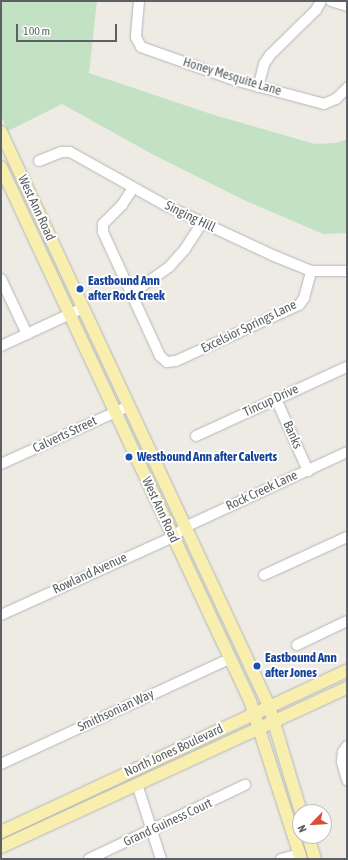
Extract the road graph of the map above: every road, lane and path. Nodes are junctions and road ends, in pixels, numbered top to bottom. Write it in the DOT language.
graph roads {
  1 [pos="138,1"];
  2 [pos="321,1"];
  3 [pos="331,1"];
  4 [pos="347,6"];
  5 [pos="258,86"];
  6 [pos="347,88"];
  7 [pos="1,132"];
  8 [pos="39,162"];
  9 [pos="1,168"];
  10 [pos="133,188"];
  11 [pos="202,223"];
  12 [pos="347,270"];
  13 [pos="311,271"];
  14 [pos="1,279"];
  15 [pos="131,294"];
  16 [pos="83,308"];
  17 [pos="69,314"];
  18 [pos="27,334"];
  19 [pos="1,346"];
  20 [pos="347,367"];
  21 [pos="276,400"];
  22 [pos="129,406"];
  23 [pos="114,412"];
  24 [pos="196,436"];
  25 [pos="347,452"];
  26 [pos="1,464"];
  27 [pos="308,471"];
  28 [pos="179,532"];
  29 [pos="347,537"];
  30 [pos="264,575"];
  31 [pos="1,614"];
  32 [pos="347,622"];
  33 [pos="297,645"];
  34 [pos="231,658"];
  35 [pos="347,671"];
  36 [pos="347,688"];
  37 [pos="269,706"];
  38 [pos="255,712"];
  39 [pos="274,721"];
  40 [pos="260,726"];
  41 [pos="345,749"];
  42 [pos="1,764"];
  43 [pos="347,780"];
  44 [pos="137,784"];
  45 [pos="245,785"];
  46 [pos="299,804"];
  47 [pos="153,831"];
  48 [pos="1,832"];
  49 [pos="310,844"];
  50 [pos="1,847"];
  51 [pos="302,857"];
  52 [pos="90,859"];
  53 [pos="161,859"];
  54 [pos="281,859"];
  55 [pos="315,859"];
  1 -- 5 [label="street, Honey Mesquite Lane"];
  2 -- 5 [label="street"];
  3 -- 4 [label="street"];
  5 -- 6 [label="street, Honey Mesquite Lane"];
  7 -- 16 [label="main road, West Ann Road"];
  8 -- 10 [label="street, Singing Hill"];
  9 -- 17 [label="main road, West Ann Road"];
  10 -- 11 [label="street, Singing Hill"];
  10 -- 15 [label="street"];
  11 -- 13 [label="street, Singing Hill"];
  11 -- 15 [label="street"];
  12 -- 13 [label="street, Singing Hill"];
  13 -- 15 [label="street, Excelsior Springs Lane"];
  14 -- 18 [label="street"];
  16 -- 17 [label="street"];
  16 -- 22 [label="main road, West Ann Road"];
  17 -- 18 [label="street"];
  17 -- 23 [label="main road, West Ann Road"];
  18 -- 19 [label="street"];
  20 -- 21 [label="street, Tincup Drive"];
  21 -- 24 [label="street, Tincup Drive"];
  21 -- 27 [label="street, Banks"];
  22 -- 23 [label="street, Calverts Street"];
  22 -- 28 [label="main road, West Ann Road"];
  23 -- 26 [label="street, Calverts Street"];
  23 -- 28 [label="main road, West Ann Road"];
  25 -- 27 [label="street, Rock Creek Lane"];
  27 -- 28 [label="street, Rock Creek Lane"];
  28 -- 31 [label="street, Rowland Avenue"];
  28 -- 34 [label="main road, West Ann Road"];
  28 -- 37 [label="main road, West Ann Road"];
  29 -- 30 [label="street"];
  32 -- 33 [label="street"];
  34 -- 38 [label="main road, West Ann Road"];
  34 -- 42 [label="street, Smithsonian Way"];
  35 -- 37 [label="main road, North Jones Boulevard"];
  36 -- 39 [label="main road, North Jones Boulevard"];
  37 -- 38 [label="main road, North Jones Boulevard"];
  37 -- 39 [label="main road, West Ann Road"];
  38 -- 40 [label="main road, West Ann Road"];
  38 -- 48 [label="main road, North Jones Boulevard"];
  39 -- 40 [label="main road, North Jones Boulevard"];
  39 -- 46 [label="main road, West Ann Road"];
  40 -- 44 [label="main road, North Jones Boulevard"];
  40 -- 51 [label="main road, West Ann Road"];
  41 -- 43 [label="street"];
  44 -- 47 [label="street"];
  44 -- 50 [label="main road, North Jones Boulevard"];
  45 -- 47 [label="street, Grand Guiness Court"];
  47 -- 52 [label="street, Grand Guiness Court"];
  47 -- 53 [label="street"];
  49 -- 55 [label="main road"];
  51 -- 54 [label="street"];
}
